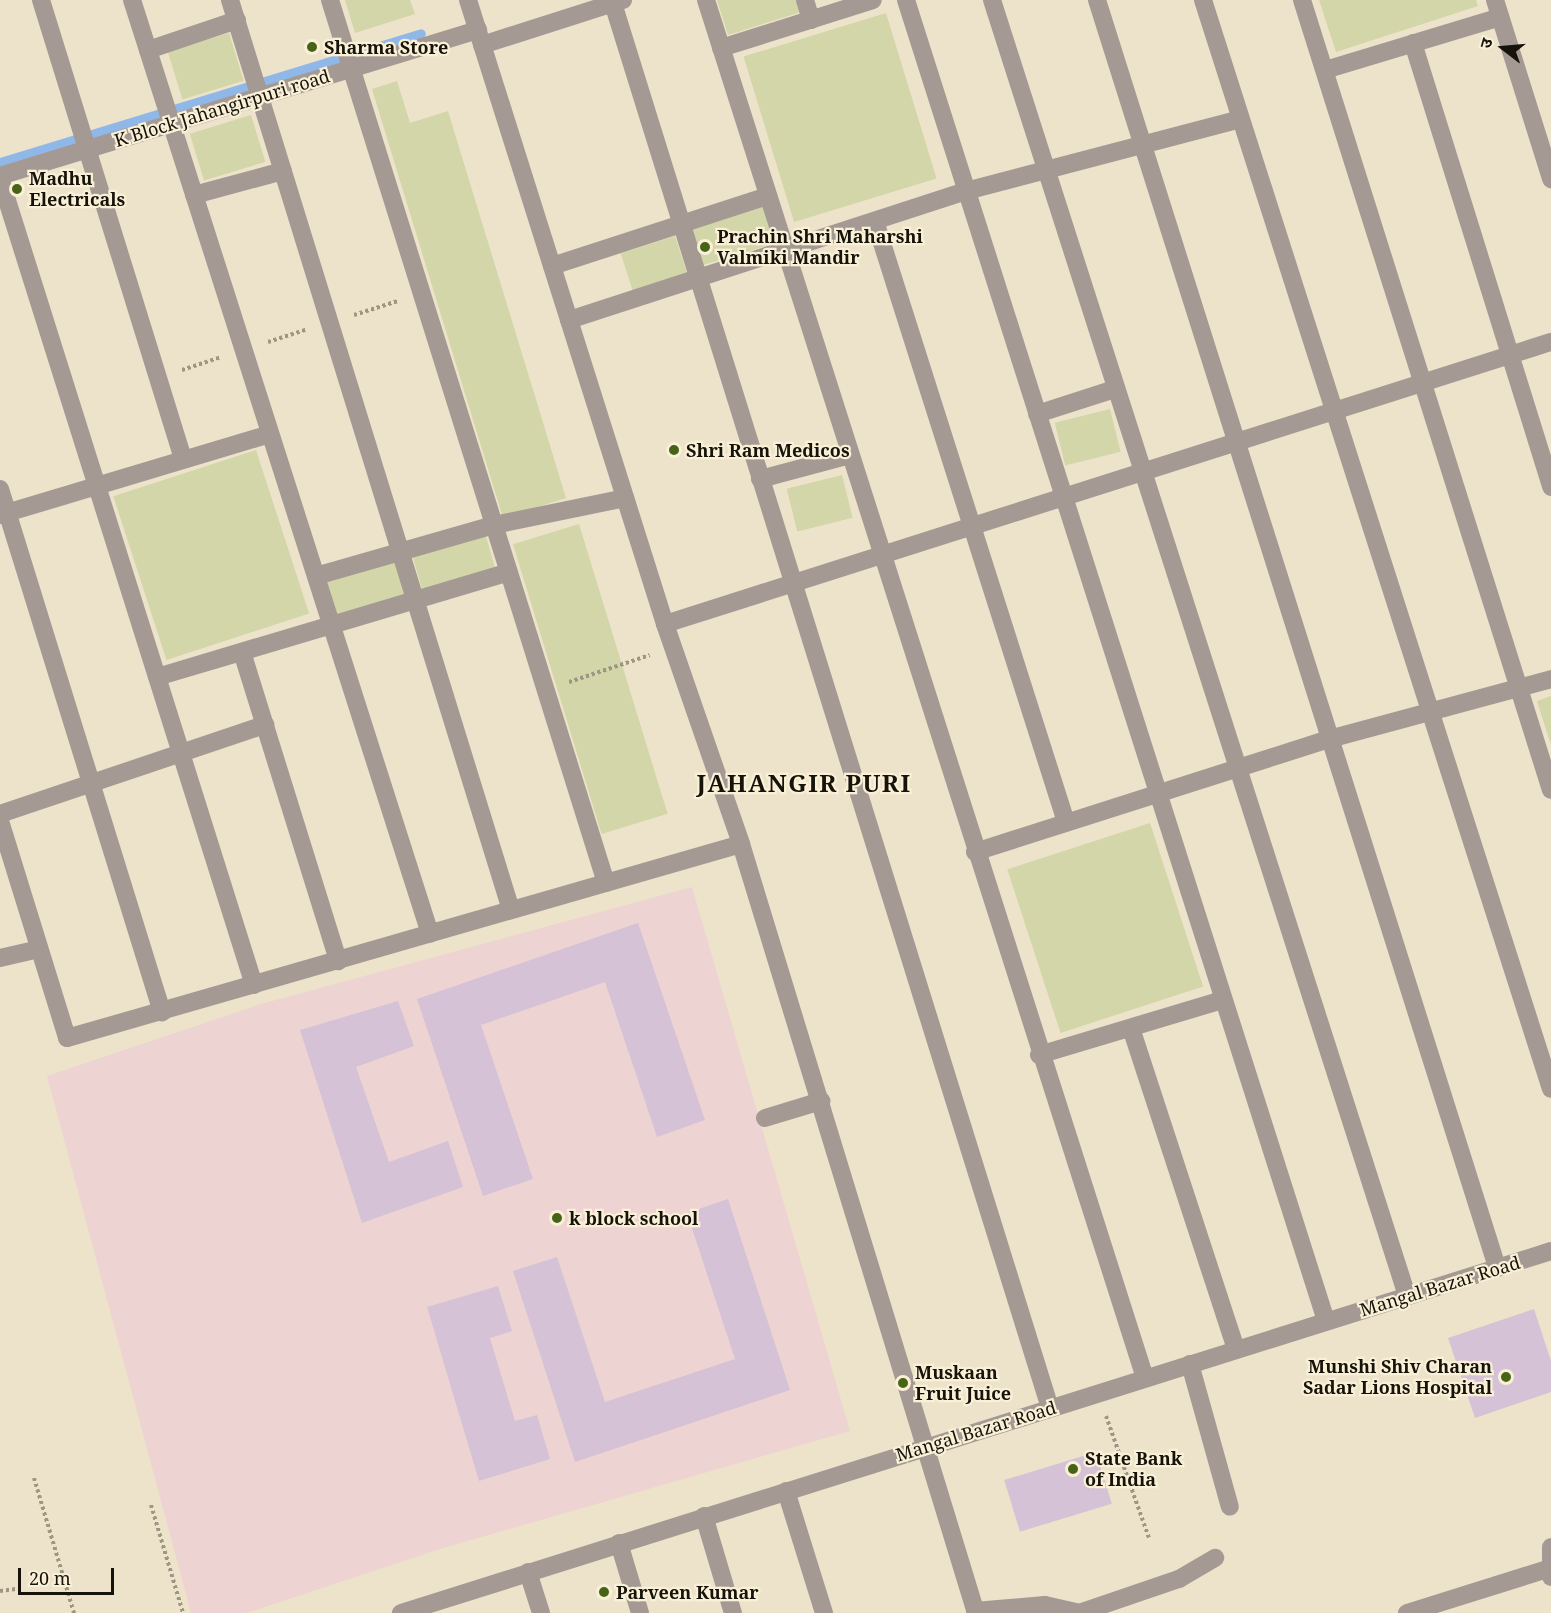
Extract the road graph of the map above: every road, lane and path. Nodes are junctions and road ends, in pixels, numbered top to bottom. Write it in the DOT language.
graph roads {
  1 [pos="41,0"];
  2 [pos="132,0"];
  3 [pos="230,0"];
  4 [pos="330,0"];
  5 [pos="468,0"];
  6 [pos="706,0"];
  7 [pos="805,0"];
  8 [pos="873,0"];
  9 [pos="906,0"];
  10 [pos="992,0"];
  11 [pos="1097,0"];
  12 [pos="1203,0"];
  13 [pos="1302,0"];
  14 [pos="616,1"];
  15 [pos="1498,8"];
  16 [pos="237,20"];
  17 [pos="811,20"];
  18 [pos="480,37"];
  19 [pos="1413,43"];
  20 [pos="721,48"];
  21 [pos="148,50"];
  22 [pos="351,68"];
  23 [pos="1324,70"];
  24 [pos="260,96"];
  25 [pos="1240,119"];
  26 [pos="171,123"];
  27 [pos="1143,145"];
  28 [pos="87,149"];
  29 [pos="1046,170"];
  30 [pos="284,171"];
  31 [pos="0,177"];
  32 [pos="1551,179"];
  33 [pos="966,191"];
  34 [pos="194,195"];
  35 [pos="768,196"];
  36 [pos="875,221"];
  37 [pos="681,224"];
  38 [pos="785,251"];
  39 [pos="552,266"];
  40 [pos="698,279"];
  41 [pos="422,293"];
  42 [pos="569,320"];
  43 [pos="330,322"];
  44 [pos="1551,342"];
  45 [pos="243,350"];
  46 [pos="1510,356"];
  47 [pos="158,379"];
  48 [pos="1423,383"];
  49 [pos="1115,388"];
  50 [pos="1333,412"];
  51 [pos="1037,414"];
  52 [pos="270,434"];
  53 [pos="1236,443"];
  54 [pos="850,455"];
  55 [pos="183,459"];
  56 [pos="1142,473"];
  57 [pos="760,479"];
  58 [pos="96,482"];
  59 [pos="1551,487"];
  60 [pos="0,489"];
  61 [pos="626,498"];
  62 [pos="1063,498"];
  63 [pos="4,514"];
  64 [pos="494,525"];
  65 [pos="972,527"];
  66 [pos="401,552"];
  67 [pos="882,556"];
  68 [pos="509,572"];
  69 [pos="316,576"];
  70 [pos="792,584"];
  71 [pos="416,601"];
  72 [pos="665,624"];
  73 [pos="331,625"];
  74 [pos="673,647"];
  75 [pos="242,652"];
  76 [pos="157,677"];
  77 [pos="1551,679"];
  78 [pos="1519,689"];
  79 [pos="546,690"];
  80 [pos="1433,709"];
  81 [pos="265,725"];
  82 [pos="1333,738"];
  83 [pos="181,753"];
  84 [pos="1238,770"];
  85 [pos="92,783"];
  86 [pos="1551,790"];
  87 [pos="1156,792"];
  88 [pos="0,814"];
  89 [pos="0,821"];
  90 [pos="1066,822"];
  91 [pos="741,844"];
  92 [pos="975,852"];
  93 [pos="606,883"];
  94 [pos="511,910"];
  95 [pos="430,934"];
  96 [pos="39,949"];
  97 [pos="0,958"];
  98 [pos="338,961"];
  99 [pos="254,985"];
  100 [pos="1222,1000"];
  101 [pos="162,1012"];
  102 [pos="1131,1028"];
  103 [pos="1039,1055"];
  104 [pos="1551,1089"];
  105 [pos="821,1101"];
  106 [pos="765,1118"];
  107 [pos="1550,1255"];
  108 [pos="1497,1267"];
  109 [pos="1407,1296"];
  110 [pos="1326,1321"];
  111 [pos="1236,1349"];
  112 [pos="1190,1364"];
  113 [pos="1145,1378"];
  114 [pos="1097,1393"];
  115 [pos="1050,1408"];
  116 [pos="928,1446"];
  117 [pos="34,1478"];
  118 [pos="786,1491"];
  119 [pos="151,1505"];
  120 [pos="1230,1506"];
  121 [pos="704,1516"];
  122 [pos="1149,1538"];
  123 [pos="619,1544"];
  124 [pos="1551,1547"];
  125 [pos="1215,1558"];
  126 [pos="1550,1571"];
  127 [pos="528,1572"];
  128 [pos="16,1589"];
  129 [pos="0,1591"];
  130 [pos="440,1607"];
  131 [pos="1447,1608"];
  132 [pos="976,1612"];
  133 [pos="74,1613"];
  134 [pos="183,1613"];
  135 [pos="401,1613"];
  136 [pos="541,1613"];
  137 [pos="640,1613"];
  138 [pos="733,1613"];
  139 [pos="824,1613"];
  140 [pos="1079,1613"];
  141 [pos="1407,1613"];
  1 -- 28 [label="street"];
  2 -- 21 [label="street"];
  3 -- 16 [label="street"];
  4 -- 22 [label="street"];
  5 -- 18 [label="street"];
  6 -- 20 [label="street"];
  7 -- 17 [label="street"];
  8 -- 17 [label="street"];
  9 -- 33 [label="street"];
  10 -- 29 [label="street"];
  11 -- 27 [label="street"];
  12 -- 25 [label="street"];
  13 -- 23 [label="street"];
  14 -- 18 [label="street, K Block Jahangirpuri road"];
  14 -- 37 [label="street"];
  15 -- 19 [label="street"];
  15 -- 32 [label="street"];
  16 -- 21 [label="street"];
  16 -- 24 [label="street"];
  17 -- 20 [label="street"];
  18 -- 22 [label="street, K Block Jahangirpuri road"];
  18 -- 39 [label="street"];
  19 -- 23 [label="street"];
  19 -- 46 [label="street"];
  20 -- 35 [label="street"];
  21 -- 26 [label="street"];
  22 -- 24 [label="street, K Block Jahangirpuri road"];
  22 -- 41 [label="street"];
  23 -- 48 [label="street"];
  24 -- 26 [label="street, K Block Jahangirpuri road"];
  24 -- 30 [label="street"];
  25 -- 27 [label="street"];
  25 -- 50 [label="street"];
  26 -- 28 [label="street, K Block Jahangirpuri road"];
  26 -- 34 [label="street"];
  27 -- 29 [label="street"];
  27 -- 53 [label="street"];
  28 -- 31 [label="street, K Block Jahangirpuri road"];
  28 -- 47 [label="street"];
  29 -- 33 [label="street"];
  29 -- 49 [label="street"];
  30 -- 34 [label="street"];
  30 -- 43 [label="street"];
  31 -- 58 [label="street"];
  33 -- 36 [label="street"];
  33 -- 51 [label="street"];
  34 -- 45 [label="street"];
  35 -- 37 [label="street"];
  35 -- 38 [label="street"];
  36 -- 38 [label="street"];
  36 -- 65 [label="street"];
  37 -- 39 [label="street"];
  37 -- 40 [label="street"];
  38 -- 40 [label="street"];
  38 -- 54 [label="street"];
  39 -- 42 [label="street"];
  40 -- 42 [label="street"];
  40 -- 57 [label="street"];
  41 -- 43 [label="path"];
  41 -- 64 [label="street"];
  42 -- 61 [label="street"];
  43 -- 45 [label="path"];
  43 -- 66 [label="street"];
  44 -- 46 [label="street"];
  45 -- 47 [label="path"];
  45 -- 52 [label="street"];
  46 -- 48 [label="street"];
  46 -- 59 [label="street"];
  47 -- 55 [label="street"];
  48 -- 50 [label="street"];
  48 -- 78 [label="street"];
  49 -- 51 [label="street"];
  49 -- 56 [label="street"];
  50 -- 53 [label="street"];
  50 -- 80 [label="street"];
  51 -- 62 [label="street"];
  52 -- 55 [label="street"];
  52 -- 69 [label="street"];
  53 -- 56 [label="street"];
  53 -- 82 [label="street"];
  54 -- 57 [label="street"];
  54 -- 67 [label="street"];
  55 -- 58 [label="street"];
  56 -- 62 [label="street"];
  56 -- 84 [label="street"];
  57 -- 70 [label="street"];
  58 -- 63 [label="street"];
  58 -- 76 [label="street"];
  60 -- 63 [label="street"];
  61 -- 64 [label="street"];
  61 -- 72 [label="street"];
  62 -- 65 [label="street"];
  62 -- 87 [label="street"];
  63 -- 85 [label="street"];
  64 -- 66 [label="street"];
  64 -- 68 [label="street"];
  65 -- 67 [label="street"];
  65 -- 90 [label="street"];
  66 -- 69 [label="street"];
  66 -- 71 [label="street"];
  67 -- 70 [label="street"];
  67 -- 92 [label="street"];
  68 -- 71 [label="street"];
  68 -- 79 [label="street"];
  69 -- 73 [label="street"];
  70 -- 72 [label="street"];
  70 -- 115 [label="street"];
  71 -- 73 [label="street"];
  71 -- 94 [label="street"];
  72 -- 74 [label="street"];
  73 -- 75 [label="street"];
  73 -- 95 [label="street"];
  74 -- 79 [label="path"];
  74 -- 91 [label="street"];
  75 -- 76 [label="street"];
  75 -- 81 [label="street"];
  76 -- 83 [label="street"];
  77 -- 78 [label="street"];
  78 -- 80 [label="street"];
  78 -- 86 [label="street"];
  79 -- 93 [label="street"];
  80 -- 82 [label="street"];
  80 -- 104 [label="street"];
  81 -- 83 [label="street"];
  81 -- 98 [label="street"];
  82 -- 84 [label="street"];
  82 -- 108 [label="street"];
  83 -- 85 [label="street"];
  83 -- 99 [label="street"];
  84 -- 87 [label="street"];
  84 -- 109 [label="street"];
  85 -- 88 [label="street"];
  85 -- 101 [label="street"];
  87 -- 90 [label="street"];
  87 -- 100 [label="street"];
  89 -- 96 [label="street"];
  90 -- 92 [label="street"];
  91 -- 93 [label="street"];
  91 -- 105 [label="street"];
  92 -- 103 [label="street"];
  93 -- 94 [label="street"];
  94 -- 95 [label="street"];
  95 -- 98 [label="street"];
  96 -- 97 [label="street"];
  96 -- 101 [label="street"];
  98 -- 99 [label="street"];
  99 -- 101 [label="street"];
  100 -- 102 [label="street"];
  100 -- 110 [label="street"];
  102 -- 103 [label="street"];
  102 -- 111 [label="street"];
  103 -- 113 [label="street"];
  105 -- 106 [label="street"];
  105 -- 116 [label="street"];
  107 -- 108 [label="street, Mangal Bazar Road"];
  108 -- 109 [label="street, Mangal Bazar Road"];
  109 -- 110 [label="street, Mangal Bazar Road"];
  110 -- 111 [label="street, Mangal Bazar Road"];
  111 -- 112 [label="street, Mangal Bazar Road"];
  112 -- 113 [label="street, Mangal Bazar Road"];
  112 -- 120 [label="street"];
  113 -- 114 [label="street, Mangal Bazar Road"];
  114 -- 115 [label="street, Mangal Bazar Road"];
  114 -- 122 [label="path"];
  115 -- 116 [label="street, Mangal Bazar Road"];
  116 -- 118 [label="street, Mangal Bazar Road"];
  116 -- 132 [label="street"];
  117 -- 133 [label="path"];
  118 -- 121 [label="street, Mangal Bazar Road"];
  118 -- 139 [label="street"];
  119 -- 134 [label="path"];
  121 -- 123 [label="street, Mangal Bazar Road"];
  121 -- 138 [label="street"];
  123 -- 127 [label="street, Mangal Bazar Road"];
  123 -- 137 [label="street"];
  124 -- 126 [label="street"];
  125 -- 140 [label="street"];
  126 -- 131 [label="street"];
  127 -- 130 [label="street, Mangal Bazar Road"];
  127 -- 136 [label="street"];
  128 -- 129 [label="path"];
  130 -- 135 [label="street, Mangal Bazar Road"];
  131 -- 141 [label="street"];
  132 -- 140 [label="street"];
}
